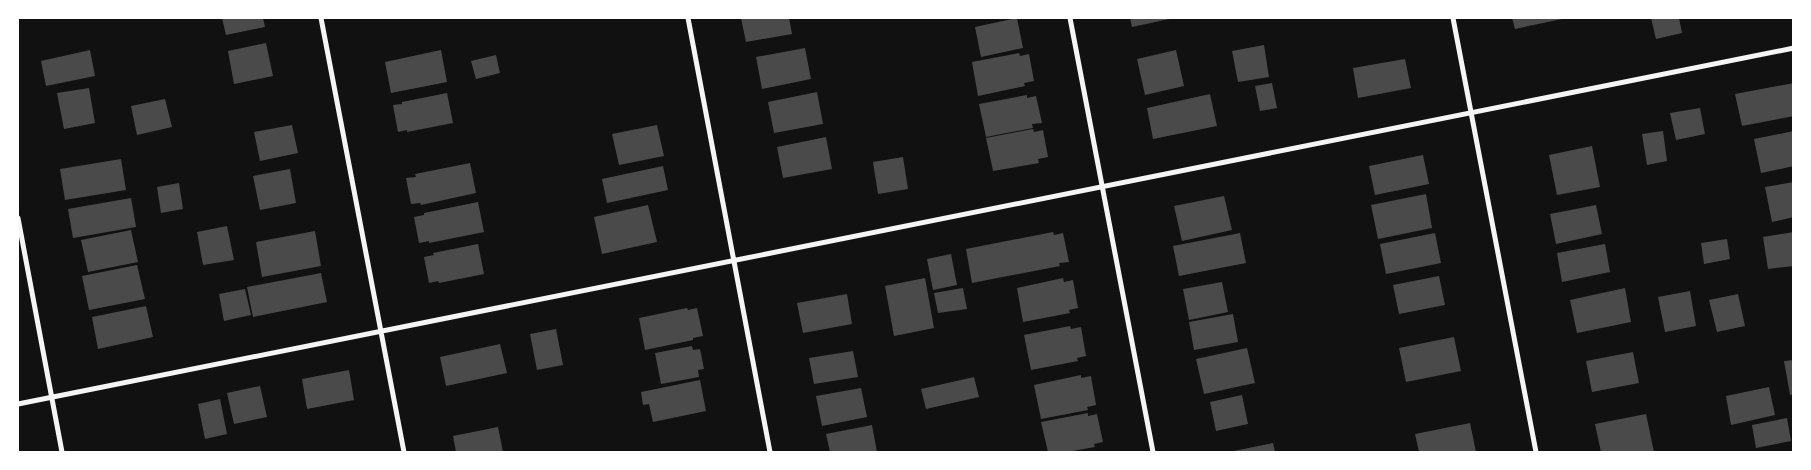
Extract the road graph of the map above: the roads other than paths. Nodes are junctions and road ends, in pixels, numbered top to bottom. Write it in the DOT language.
graph roads {
  1 [pos="321,18"];
  2 [pos="688,18"];
  3 [pos="1070,18"];
  4 [pos="1453,18"];
  5 [pos="1794,48"];
  6 [pos="1472,112"];
  7 [pos="1102,186"];
  8 [pos="18,218"];
  9 [pos="733,260"];
  10 [pos="381,331"];
  11 [pos="52,397"];
  12 [pos="18,404"];
  13 [pos="62,452"];
  14 [pos="404,452"];
  15 [pos="770,452"];
  16 [pos="1153,452"];
  17 [pos="1536,452"];
  1 -- 10 [label="street"];
  2 -- 9 [label="street"];
  3 -- 7 [label="street"];
  4 -- 6 [label="street"];
  5 -- 6 [label="street"];
  6 -- 7 [label="street"];
  6 -- 17 [label="street"];
  7 -- 9 [label="street"];
  7 -- 16 [label="street"];
  8 -- 11 [label="street"];
  9 -- 10 [label="street"];
  9 -- 15 [label="street"];
  10 -- 11 [label="street"];
  10 -- 14 [label="street"];
  11 -- 12 [label="street"];
  11 -- 13 [label="street"];
}
